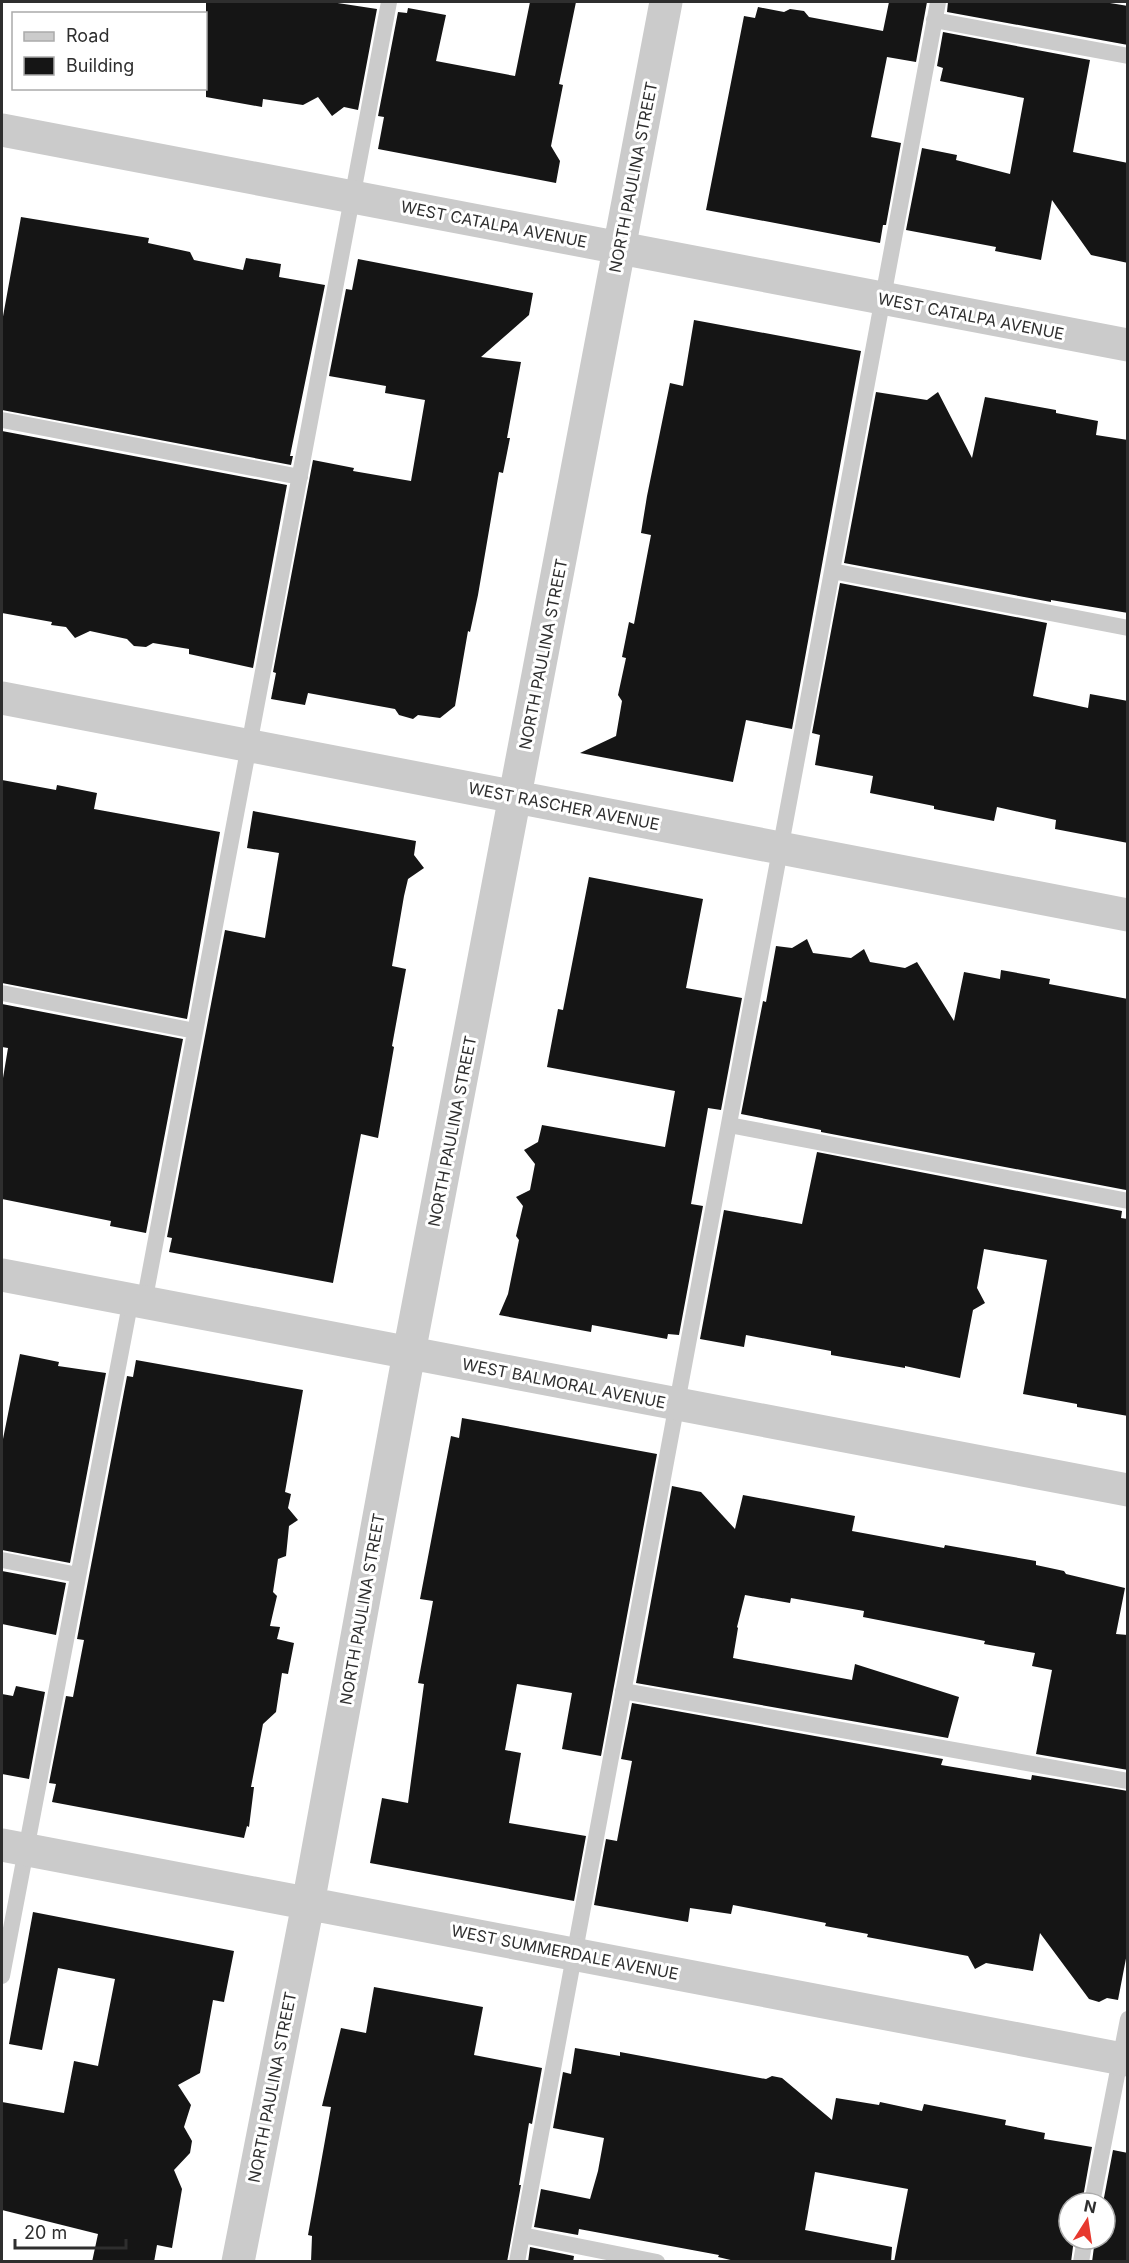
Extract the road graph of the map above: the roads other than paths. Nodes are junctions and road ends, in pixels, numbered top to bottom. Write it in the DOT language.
graph roads {
  1 [pos="389,2"];
  2 [pos="666,2"];
  3 [pos="938,2"];
  4 [pos="934,20"];
  5 [pos="1128,57"];
  6 [pos="2,130"];
  7 [pos="352,197"];
  8 [pos="620,248"];
  9 [pos="882,298"];
  10 [pos="1128,345"];
  11 [pos="2,420"];
  12 [pos="300,477"];
  13 [pos="832,571"];
  14 [pos="1128,628"];
  15 [pos="2,698"];
  16 [pos="249,746"];
  17 [pos="516,797"];
  18 [pos="780,848"];
  19 [pos="1128,915"];
  20 [pos="2,993"];
  21 [pos="195,1031"];
  22 [pos="729,1125"];
  23 [pos="1128,1201"];
  24 [pos="2,1275"];
  25 [pos="137,1301"];
  26 [pos="409,1353"];
  27 [pos="677,1404"];
  28 [pos="1128,1490"];
  29 [pos="2,1560"];
  30 [pos="78,1575"];
  31 [pos="623,1691"];
  32 [pos="1128,1781"];
  33 [pos="14,1847"];
  34 [pos="308,1904"];
  35 [pos="574,1954"];
  36 [pos="2,1976"];
  37 [pos="1128,2019"];
  38 [pos="1124,2059"];
  39 [pos="1095,2191"];
  40 [pos="522,2235"];
  41 [pos="238,2262"];
  42 [pos="517,2262"];
  43 [pos="657,2262"];
  1 -- 7 [label="lane"];
  2 -- 8 [label="street, NORTH PAULINA STREET"];
  3 -- 4 [label="lane"];
  4 -- 5 [label="lane"];
  4 -- 9 [label="lane"];
  6 -- 7 [label="street, WEST CATALPA AVENUE"];
  7 -- 8 [label="street, WEST CATALPA AVENUE"];
  7 -- 12 [label="lane"];
  8 -- 9 [label="street, WEST CATALPA AVENUE"];
  8 -- 17 [label="street, NORTH PAULINA STREET"];
  9 -- 10 [label="street, WEST CATALPA AVENUE"];
  9 -- 13 [label="lane"];
  11 -- 12 [label="lane"];
  12 -- 16 [label="lane"];
  13 -- 14 [label="lane"];
  13 -- 18 [label="lane"];
  15 -- 16 [label="street, WEST RASCHER AVENUE"];
  16 -- 17 [label="street, WEST RASCHER AVENUE"];
  16 -- 21 [label="lane"];
  17 -- 18 [label="street, WEST RASCHER AVENUE"];
  17 -- 26 [label="street, NORTH PAULINA STREET"];
  18 -- 19 [label="street, WEST RASCHER AVENUE"];
  18 -- 22 [label="lane"];
  20 -- 21 [label="lane"];
  21 -- 25 [label="lane"];
  22 -- 23 [label="lane"];
  22 -- 27 [label="lane"];
  24 -- 25 [label="street, WEST BALMORAL AVENUE"];
  25 -- 26 [label="street, WEST BALMORAL AVENUE"];
  25 -- 30 [label="lane"];
  26 -- 27 [label="street, WEST BALMORAL AVENUE"];
  26 -- 34 [label="street, NORTH PAULINA STREET"];
  27 -- 28 [label="street, WEST BALMORAL AVENUE"];
  27 -- 31 [label="lane"];
  29 -- 30 [label="lane"];
  30 -- 33 [label="lane"];
  31 -- 32 [label="lane"];
  31 -- 35 [label="lane"];
  33 -- 34 [label="street, WEST SUMMERDALE AVENUE"];
  33 -- 36 [label="lane"];
  34 -- 35 [label="street, WEST SUMMERDALE AVENUE"];
  34 -- 41 [label="street, NORTH PAULINA STREET"];
  35 -- 38 [label="street, WEST SUMMERDALE AVENUE"];
  35 -- 40 [label="lane"];
  37 -- 38 [label="lane"];
  38 -- 39 [label="lane"];
  40 -- 42 [label="lane"];
  40 -- 43 [label="lane"];
}
